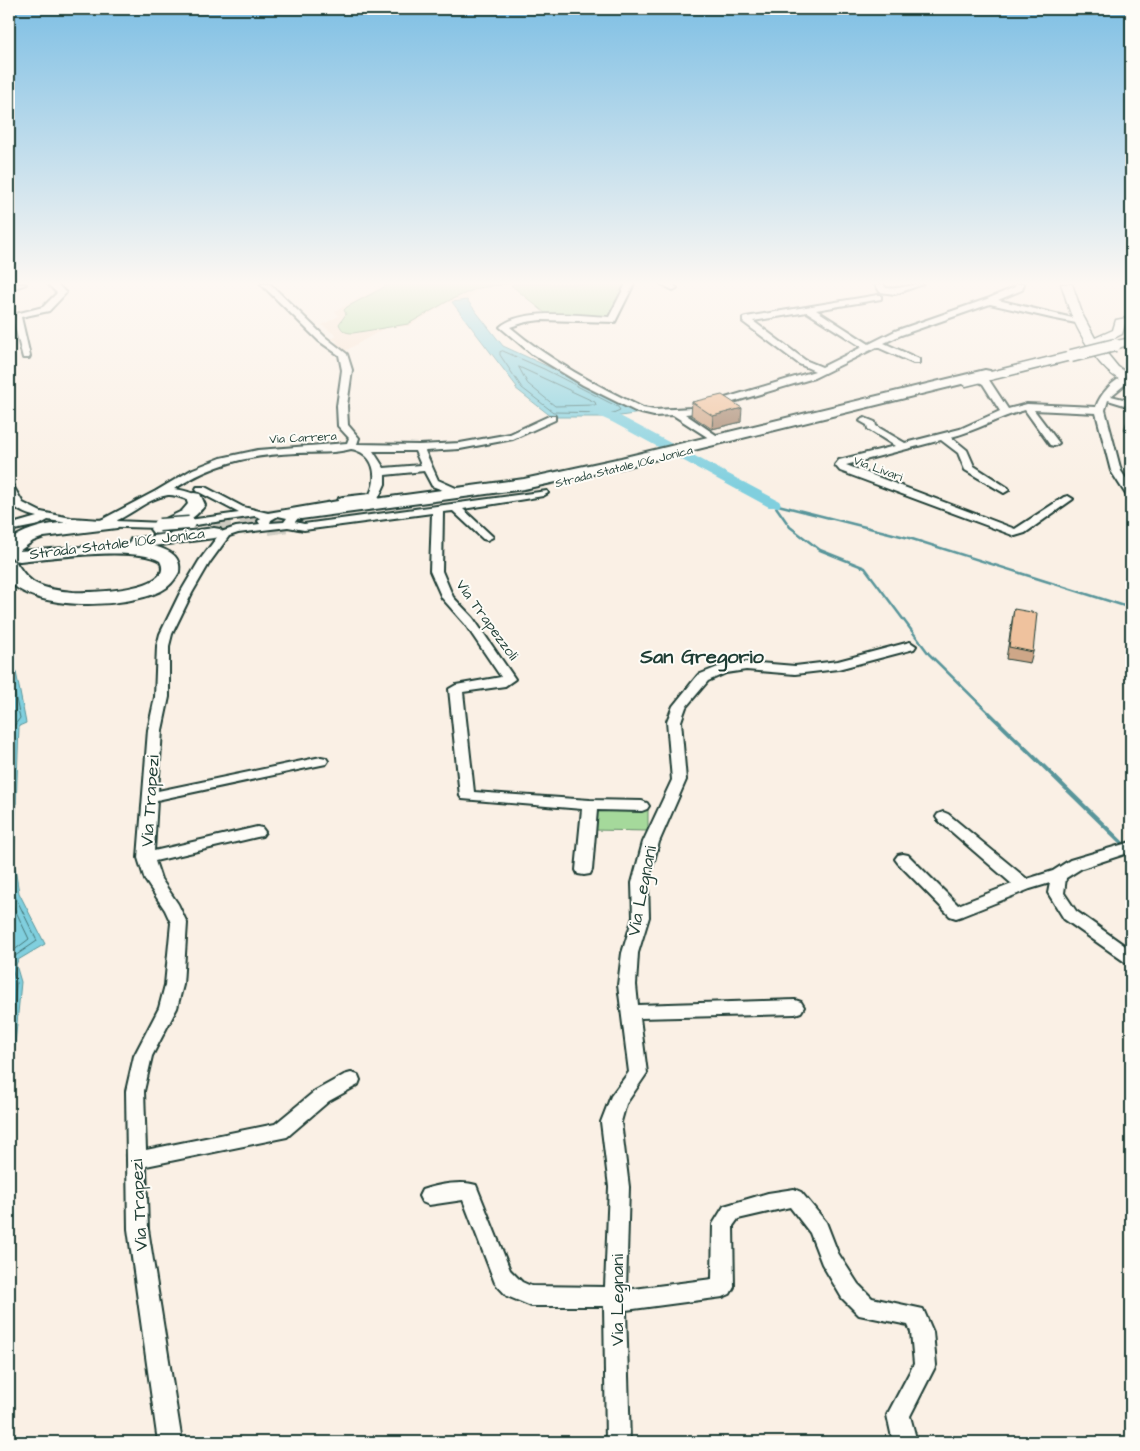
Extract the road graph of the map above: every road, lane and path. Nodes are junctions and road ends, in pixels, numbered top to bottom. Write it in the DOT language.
graph roads {
  1 [pos="25,352"];
  2 [pos="340,352"];
  3 [pos="536,352"];
  4 [pos="788,352"];
  5 [pos="860,352"];
  6 [pos="890,352"];
  7 [pos="1078,352"];
  8 [pos="1098,352"];
  9 [pos="26,356"];
  10 [pos="916,361"];
  11 [pos="824,371"];
  12 [pos="982,376"];
  13 [pos="1129,380"];
  14 [pos="1106,397"];
  15 [pos="1131,404"];
  16 [pos="1027,407"];
  17 [pos="1100,410"];
  18 [pos="675,412"];
  19 [pos="1006,412"];
  20 [pos="552,418"];
  21 [pos="865,421"];
  22 [pos="943,436"];
  23 [pos="710,442"];
  24 [pos="1054,443"];
  25 [pos="350,446"];
  26 [pos="904,447"];
  27 [pos="362,448"];
  28 [pos="419,448"];
  29 [pos="621,467"];
  30 [pos="427,468"];
  31 [pos="199,470"];
  32 [pos="380,472"];
  33 [pos="186,477"];
  34 [pos="432,480"];
  35 [pos="524,484"];
  36 [pos="9,488"];
  37 [pos="452,490"];
  38 [pos="1004,490"];
  39 [pos="198,493"];
  40 [pos="543,493"];
  41 [pos="159,494"];
  42 [pos="423,494"];
  43 [pos="1131,494"];
  44 [pos="1068,499"];
  45 [pos="340,500"];
  46 [pos="136,505"];
  47 [pos="455,507"];
  48 [pos="220,508"];
  49 [pos="438,509"];
  50 [pos="236,513"];
  51 [pos="43,519"];
  52 [pos="272,519"];
  53 [pos="297,520"];
  54 [pos="105,524"];
  55 [pos="156,526"];
  56 [pos="203,526"];
  57 [pos="9,528"];
  58 [pos="487,537"];
  59 [pos="51,550"];
  60 [pos="16,552"];
  61 [pos="910,646"];
  62 [pos="321,761"];
  63 [pos="150,797"];
  64 [pos="590,805"];
  65 [pos="642,806"];
  66 [pos="943,817"];
  67 [pos="257,832"];
  68 [pos="1131,847"];
  69 [pos="146,858"];
  70 [pos="903,859"];
  71 [pos="584,870"];
  72 [pos="1059,875"];
  73 [pos="1024,885"];
  74 [pos="1131,958"];
  75 [pos="795,1006"];
  76 [pos="630,1012"];
  77 [pos="351,1080"];
  78 [pos="136,1160"];
  79 [pos="429,1196"];
  80 [pos="615,1300"];
  81 [pos="170,1442"];
  82 [pos="618,1442"];
  83 [pos="905,1442"];
  1 -- 9 [label="street"];
  2 -- 25 [label="street, Via Carrera"];
  3 -- 18 [label="street"];
  4 -- 11 [label="street"];
  5 -- 11 [label="street"];
  6 -- 10 [label="street"];
  7 -- 12 [label="main road, bridge"];
  8 -- 13 [label="main road"];
  11 -- 18 [label="street"];
  12 -- 19 [label="street"];
  12 -- 23 [label="highway, Strada Statale 106 Jonica"];
  13 -- 14 [label="street"];
  14 -- 15 [label="street"];
  14 -- 17 [label="street"];
  16 -- 17 [label="street, Via Livari"];
  16 -- 19 [label="street, Via Livari"];
  16 -- 24 [label="street"];
  17 -- 43 [label="street"];
  18 -- 23 [label="street"];
  19 -- 22 [label="street, Via Livari"];
  20 -- 28 [label="street"];
  21 -- 26 [label="street"];
  22 -- 26 [label="street, Via Livari"];
  22 -- 38 [label="street"];
  23 -- 29 [label="highway, Strada Statale 106 Jonica"];
  25 -- 27 [label="street"];
  25 -- 31 [label="street, Via Carrera"];
  26 -- 44 [label="street, Via Livari"];
  27 -- 28 [label="street"];
  27 -- 32 [label="street"];
  28 -- 30 [label="street"];
  29 -- 35 [label="highway, Strada Statale 106 Jonica"];
  29 -- 40 [label="highway"];
  29 -- 53 [label="highway, Strada Statale 106 Jonica"];
  30 -- 32 [label="street"];
  30 -- 34 [label="street"];
  31 -- 33 [label="street, Via Carrera"];
  31 -- 39 [label="street"];
  32 -- 45 [label="street"];
  33 -- 39 [label="street"];
  33 -- 41 [label="street, Via Carrera"];
  34 -- 37 [label="street"];
  34 -- 42 [label="street"];
  35 -- 37 [label="highway"];
  35 -- 53 [label="highway, Strada Statale 106 Jonica"];
  36 -- 51 [label="street"];
  37 -- 42 [label="street"];
  39 -- 41 [label="street"];
  39 -- 48 [label="street"];
  39 -- 50 [label="street"];
  39 -- 59 [label="highway"];
  40 -- 47 [label="street"];
  41 -- 46 [label="street, Via Carrera"];
  42 -- 52 [label="street"];
  46 -- 54 [label="street, Via Carrera"];
  46 -- 55 [label="street"];
  47 -- 49 [label="street"];
  47 -- 58 [label="street"];
  48 -- 50 [label="street"];
  48 -- 56 [label="street"];
  49 -- 53 [label="street"];
  49 -- 64 [label="street, Via Trapezzoli"];
  50 -- 52 [label="street"];
  50 -- 56 [label="street"];
  51 -- 54 [label="street"];
  51 -- 57 [label="street"];
  51 -- 60 [label="highway"];
  52 -- 53 [label="street"];
  52 -- 63 [label="street, Via Trapezi"];
  54 -- 55 [label="street"];
  54 -- 60 [label="highway"];
  55 -- 56 [label="street, bridge"];
  56 -- 59 [label="highway, Strada Statale 106 Jonica"];
  59 -- 60 [label="highway, Strada Statale 106 Jonica"];
  59 -- 60 [label="highway"];
  61 -- 76 [label="street, Via Legnani"];
  62 -- 63 [label="street"];
  63 -- 69 [label="street, Via Trapezi"];
  64 -- 65 [label="street"];
  64 -- 71 [label="street"];
  66 -- 73 [label="street"];
  67 -- 69 [label="street"];
  68 -- 72 [label="street"];
  69 -- 78 [label="street, Via Trapezi"];
  70 -- 73 [label="street"];
  72 -- 73 [label="street"];
  72 -- 74 [label="street"];
  75 -- 76 [label="street"];
  76 -- 80 [label="street, Via Legnani"];
  77 -- 78 [label="street"];
  78 -- 81 [label="street, Via Trapezi"];
  79 -- 80 [label="street"];
  80 -- 82 [label="street, Via Legnani"];
  80 -- 83 [label="street"];
}
